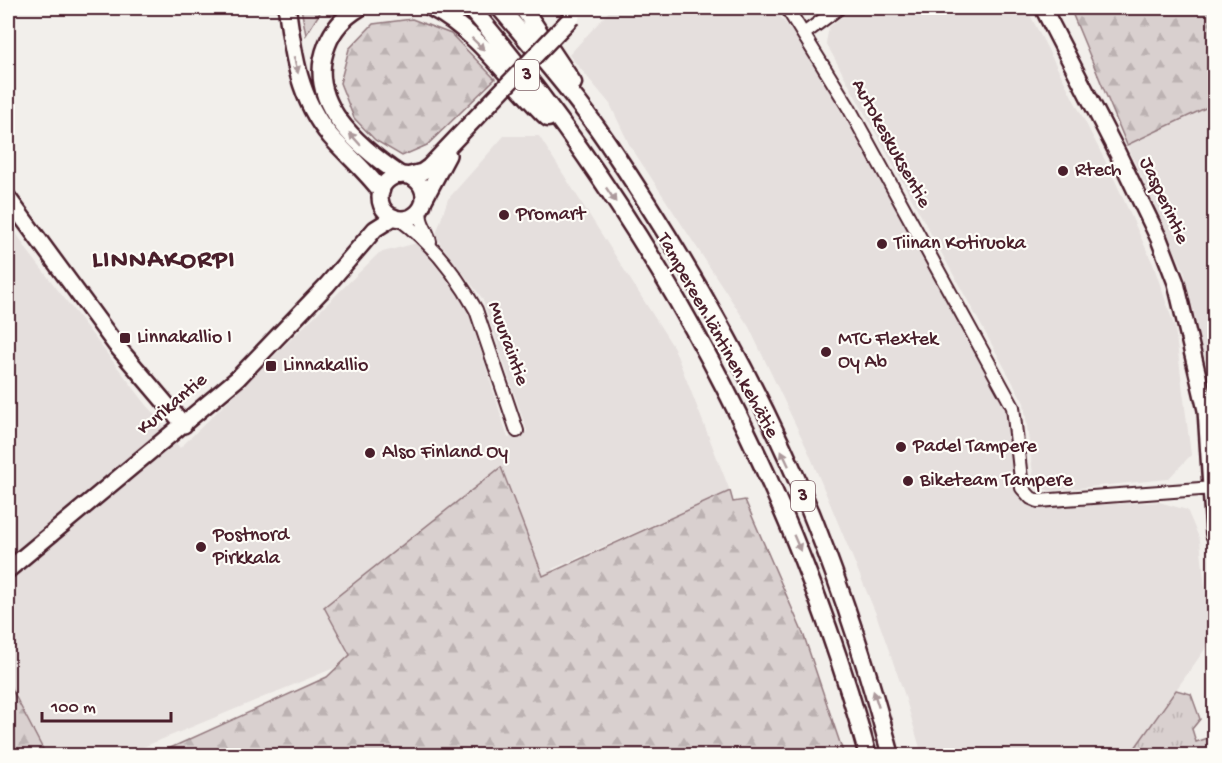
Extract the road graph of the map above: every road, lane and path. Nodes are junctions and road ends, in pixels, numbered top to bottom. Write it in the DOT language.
graph roads {
  1 [pos="287,8"];
  2 [pos="359,8"];
  3 [pos="432,8"];
  4 [pos="471,8"];
  5 [pos="500,8"];
  6 [pos="523,8"];
  7 [pos="787,8"];
  8 [pos="839,8"];
  9 [pos="1043,8"];
  10 [pos="577,12"];
  11 [pos="805,33"];
  12 [pos="456,141"];
  13 [pos="606,141"];
  14 [pos="578,146"];
  15 [pos="404,175"];
  16 [pos="381,194"];
  17 [pos="8,198"];
  18 [pos="422,203"];
  19 [pos="396,218"];
  20 [pos="431,246"];
  21 [pos="351,256"];
  22 [pos="184,425"];
  23 [pos="517,431"];
  24 [pos="1213,488"];
  25 [pos="1215,534"];
  26 [pos="8,570"];
  27 [pos="868,756"];
  28 [pos="891,756"];
  1 -- 16 [label="highway, one-way"];
  15 -- 2 [label="highway, one-way"];
  3 -- 14 [label="highway, one-way"];
  4 -- 14 [label="highway, Tampereen läntinen kehätie / 3"];
  5 -- 13 [label="highway, Tampereen läntinen kehätie / 3"];
  6 -- 13 [label="highway"];
  7 -- 11 [label="street, Autokeskuksentie"];
  8 -- 11 [label="street"];
  9 -- 24 [label="main road, Jasperintie"];
  10 -- 12 [label="main road, bridge"];
  11 -- 24 [label="street, Autokeskuksentie"];
  12 -- 15 [label="main road"];
  12 -- 18 [label="main road"];
  28 -- 13 [label="highway, Tampereen läntinen kehätie / 3, one-way"];
  14 -- 27 [label="highway, Tampereen läntinen kehätie / 3, one-way"];
  15 -- 16 [label="main road"];
  15 -- 18 [label="main road"];
  16 -- 19 [label="main road"];
  16 -- 21 [label="main road, Kurikantie"];
  17 -- 22 [label="main road"];
  18 -- 19 [label="main road"];
  18 -- 20 [label="street, Muuraintie"];
  19 -- 20 [label="street, Muuraintie"];
  19 -- 21 [label="main road, Kurikantie"];
  20 -- 23 [label="street, Muuraintie"];
  21 -- 22 [label="main road, Kurikantie"];
  22 -- 26 [label="main road, Kurikantie"];
  24 -- 25 [label="main road, Jasperintie"];
}
